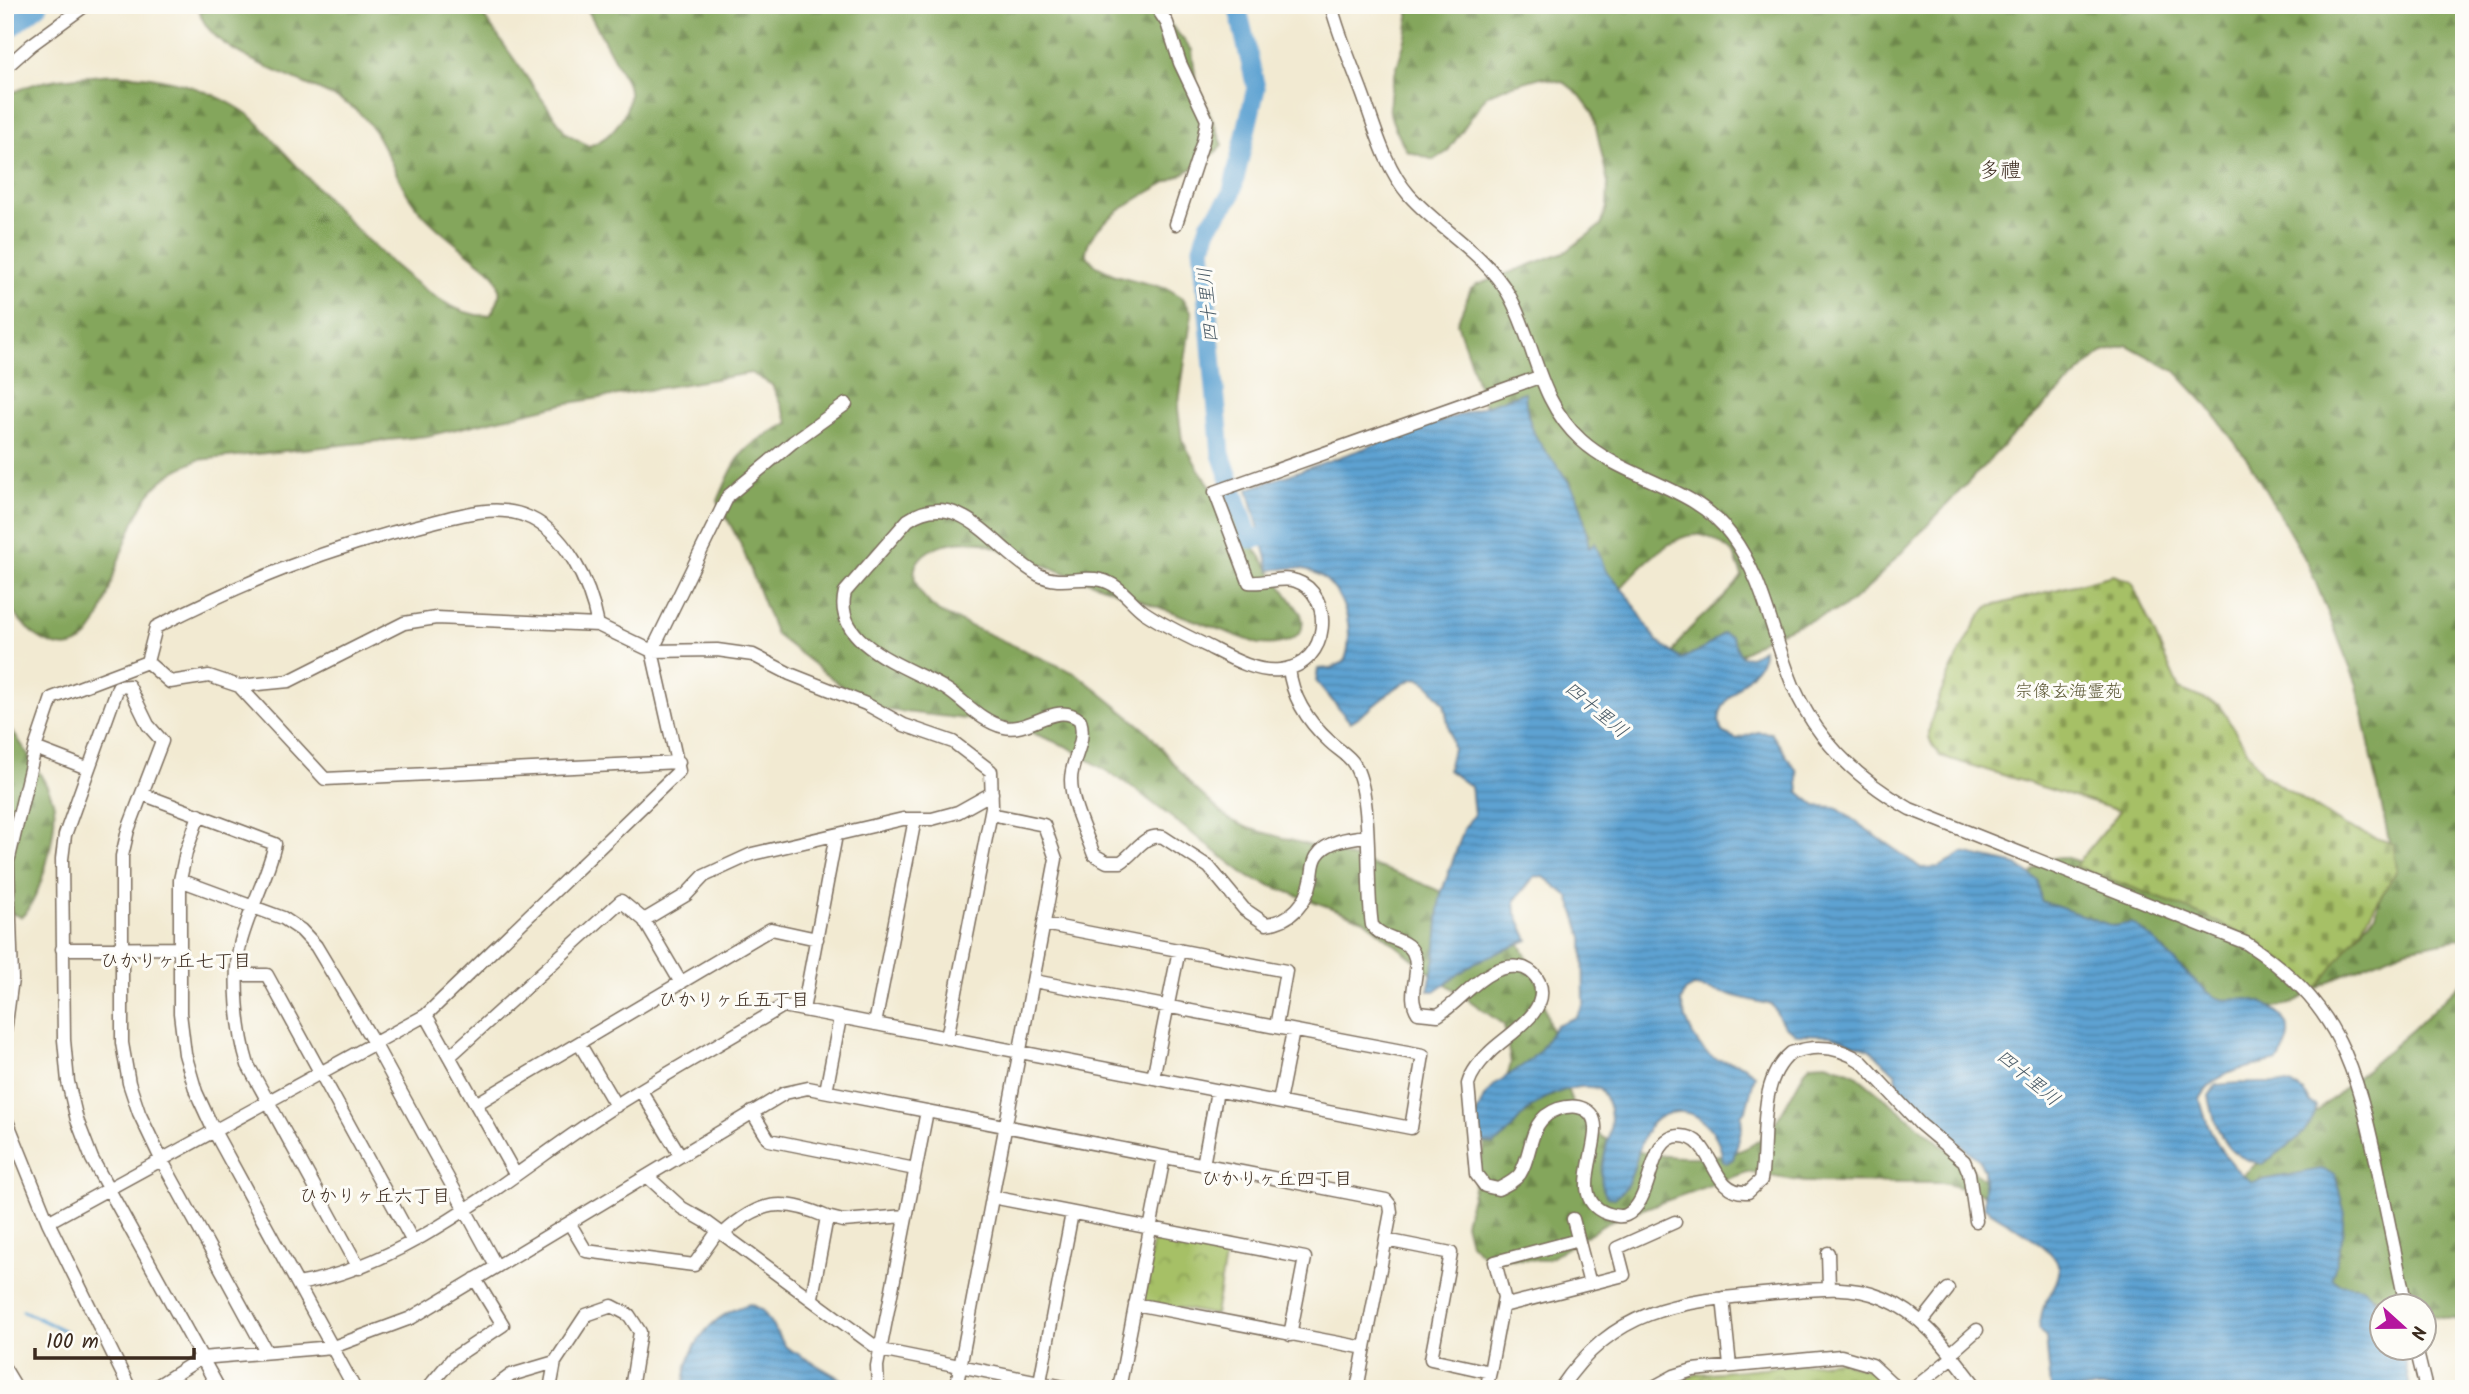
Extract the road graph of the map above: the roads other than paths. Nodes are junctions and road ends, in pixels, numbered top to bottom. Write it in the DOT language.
graph roads {
  1 [pos="86,5"];
  2 [pos="1155,5"];
  3 [pos="1331,5"];
  4 [pos="5,68"];
  5 [pos="1176,224"];
  6 [pos="1539,377"];
  7 [pos="846,404"];
  8 [pos="598,625"];
  9 [pos="652,651"];
  10 [pos="147,662"];
  11 [pos="1289,668"];
  12 [pos="239,686"];
  13 [pos="36,748"];
  14 [pos="679,762"];
  15 [pos="87,768"];
  16 [pos="142,793"];
  17 [pos="992,793"];
  18 [pos="991,814"];
  19 [pos="199,815"];
  20 [pos="915,819"];
  21 [pos="836,835"];
  22 [pos="1366,836"];
  23 [pos="180,880"];
  24 [pos="254,906"];
  25 [pos="644,920"];
  26 [pos="1044,924"];
  27 [pos="817,939"];
  28 [pos="180,947"];
  29 [pos="121,948"];
  30 [pos="62,949"];
  31 [pos="1179,950"];
  32 [pos="239,975"];
  33 [pos="1034,981"];
  34 [pos="681,983"];
  35 [pos="1168,1006"];
  36 [pos="803,1010"];
  37 [pos="426,1015"];
  38 [pos="840,1018"];
  39 [pos="875,1024"];
  40 [pos="1276,1027"];
  41 [pos="5,1031"];
  42 [pos="1293,1031"];
  43 [pos="947,1038"];
  44 [pos="374,1043"];
  45 [pos="579,1043"];
  46 [pos="1021,1052"];
  47 [pos="450,1056"];
  48 [pos="320,1072"];
  49 [pos="1153,1078"];
  50 [pos="642,1091"];
  51 [pos="826,1091"];
  52 [pos="1217,1091"];
  53 [pos="268,1102"];
  54 [pos="1279,1102"];
  55 [pos="476,1104"];
  56 [pos="616,1106"];
  57 [pos="927,1111"];
  58 [pos="752,1112"];
  59 [pos="5,1116"];
  60 [pos="1006,1125"];
  61 [pos="214,1131"];
  62 [pos="680,1155"];
  63 [pos="1164,1157"];
  64 [pos="162,1160"];
  65 [pos="1203,1165"];
  66 [pos="915,1169"];
  67 [pos="515,1174"];
  68 [pos="648,1177"];
  69 [pos="109,1189"];
  70 [pos="992,1198"];
  71 [pos="464,1209"];
  72 [pos="1072,1213"];
  73 [pos="905,1216"];
  74 [pos="827,1217"];
  75 [pos="1573,1219"];
  76 [pos="1976,1221"];
  77 [pos="48,1222"];
  78 [pos="1675,1222"];
  79 [pos="570,1224"];
  80 [pos="1150,1227"];
  81 [pos="720,1233"];
  82 [pos="412,1240"];
  83 [pos="1386,1240"];
  84 [pos="1578,1240"];
  85 [pos="1828,1253"];
  86 [pos="496,1266"];
  87 [pos="359,1268"];
  88 [pos="475,1279"];
  89 [pos="298,1284"];
  90 [pos="1590,1284"];
  91 [pos="1829,1288"];
  92 [pos="1948,1289"];
  93 [pos="2403,1292"];
  94 [pos="812,1297"];
  95 [pos="1723,1298"];
  96 [pos="1135,1304"];
  97 [pos="1503,1306"];
  98 [pos="1923,1322"];
  99 [pos="1977,1331"];
  100 [pos="1290,1335"];
  101 [pos="333,1347"];
  102 [pos="1365,1348"];
  103 [pos="880,1350"];
  104 [pos="266,1351"];
  105 [pos="1952,1355"];
  106 [pos="201,1358"];
  107 [pos="555,1362"];
  108 [pos="2419,1362"];
  109 [pos="960,1366"];
  110 [pos="1730,1366"];
  111 [pos="5,1369"];
  112 [pos="1490,1372"];
  113 [pos="1039,1385"];
  114 [pos="17,1389"];
  115 [pos="130,1389"];
  116 [pos="152,1389"];
  117 [pos="219,1389"];
  118 [pos="355,1389"];
  119 [pos="426,1389"];
  120 [pos="492,1389"];
  121 [pos="550,1389"];
  122 [pos="631,1389"];
  123 [pos="878,1389"];
  124 [pos="956,1389"];
  125 [pos="1074,1389"];
  126 [pos="1119,1389"];
  127 [pos="1357,1389"];
  128 [pos="1486,1389"];
  129 [pos="1560,1389"];
  130 [pos="1650,1389"];
  131 [pos="1898,1389"];
  132 [pos="1913,1389"];
  133 [pos="1978,1389"];
  134 [pos="2426,1389"];
  1 -- 4 [label="street"];
  2 -- 5 [label="street"];
  3 -- 6 [label="street"];
  6 -- 11 [label="street"];
  6 -- 93 [label="street"];
  7 -- 9 [label="street"];
  8 -- 9 [label="street"];
  8 -- 10 [label="street"];
  8 -- 12 [label="street"];
  9 -- 14 [label="street"];
  9 -- 17 [label="street"];
  10 -- 12 [label="street"];
  10 -- 13 [label="street"];
  11 -- 22 [label="street"];
  11 -- 22 [label="street"];
  12 -- 14 [label="street"];
  13 -- 15 [label="street"];
  13 -- 41 [label="street"];
  14 -- 37 [label="street"];
  15 -- 16 [label="street"];
  15 -- 30 [label="street"];
  16 -- 19 [label="street"];
  16 -- 29 [label="street"];
  17 -- 18 [label="street"];
  17 -- 20 [label="street"];
  18 -- 26 [label="street"];
  18 -- 43 [label="street"];
  19 -- 23 [label="street"];
  19 -- 24 [label="street"];
  20 -- 21 [label="street"];
  20 -- 39 [label="street"];
  21 -- 25 [label="street"];
  21 -- 27 [label="street"];
  22 -- 76 [label="street"];
  23 -- 24 [label="street"];
  23 -- 28 [label="street"];
  24 -- 32 [label="street"];
  24 -- 44 [label="street"];
  25 -- 34 [label="street"];
  25 -- 47 [label="street"];
  26 -- 31 [label="street"];
  26 -- 33 [label="street"];
  27 -- 34 [label="street"];
  27 -- 36 [label="street"];
  28 -- 29 [label="street"];
  28 -- 61 [label="street"];
  29 -- 30 [label="street"];
  29 -- 64 [label="street"];
  30 -- 69 [label="street"];
  31 -- 35 [label="street"];
  31 -- 40 [label="street"];
  32 -- 48 [label="street"];
  32 -- 53 [label="street"];
  33 -- 35 [label="street"];
  33 -- 46 [label="street"];
  34 -- 45 [label="street"];
  35 -- 40 [label="street"];
  35 -- 49 [label="street"];
  36 -- 38 [label="street"];
  36 -- 50 [label="street"];
  37 -- 44 [label="street"];
  37 -- 47 [label="street"];
  38 -- 39 [label="street"];
  38 -- 51 [label="street"];
  39 -- 43 [label="street"];
  40 -- 42 [label="street"];
  42 -- 54 [label="street"];
  42 -- 54 [label="street"];
  43 -- 46 [label="street"];
  44 -- 48 [label="street"];
  44 -- 71 [label="street"];
  45 -- 55 [label="street"];
  45 -- 56 [label="street"];
  46 -- 49 [label="street"];
  46 -- 60 [label="street"];
  47 -- 55 [label="street"];
  48 -- 53 [label="street"];
  48 -- 82 [label="street"];
  49 -- 52 [label="street"];
  50 -- 56 [label="street"];
  50 -- 62 [label="street"];
  51 -- 57 [label="street"];
  51 -- 58 [label="street"];
  52 -- 54 [label="street"];
  52 -- 65 [label="street"];
  53 -- 61 [label="street"];
  53 -- 87 [label="street"];
  55 -- 67 [label="street"];
  56 -- 67 [label="street"];
  57 -- 60 [label="street"];
  57 -- 66 [label="street"];
  58 -- 62 [label="street"];
  58 -- 66 [label="street"];
  59 -- 77 [label="street"];
  60 -- 63 [label="street"];
  60 -- 70 [label="street"];
  61 -- 64 [label="street"];
  61 -- 89 [label="street"];
  62 -- 68 [label="street"];
  63 -- 65 [label="street"];
  63 -- 80 [label="street"];
  64 -- 69 [label="street"];
  64 -- 104 [label="street"];
  65 -- 83 [label="street"];
  66 -- 73 [label="street"];
  67 -- 71 [label="street"];
  68 -- 79 [label="street"];
  68 -- 81 [label="street"];
  69 -- 77 [label="street"];
  69 -- 106 [label="street"];
  70 -- 72 [label="street"];
  70 -- 109 [label="street"];
  71 -- 82 [label="street"];
  71 -- 86 [label="street"];
  72 -- 80 [label="street"];
  72 -- 113 [label="street"];
  73 -- 74 [label="street"];
  73 -- 103 [label="street"];
  74 -- 81 [label="street"];
  74 -- 94 [label="street"];
  75 -- 84 [label="street"];
  77 -- 115 [label="street"];
  78 -- 90 [label="street"];
  79 -- 81 [label="street"];
  79 -- 86 [label="street"];
  80 -- 96 [label="street"];
  80 -- 100 [label="street"];
  81 -- 94 [label="street"];
  82 -- 87 [label="street"];
  83 -- 102 [label="street"];
  83 -- 112 [label="street"];
  84 -- 90 [label="street"];
  84 -- 97 [label="street"];
  85 -- 91 [label="street"];
  86 -- 88 [label="street"];
  87 -- 89 [label="street"];
  88 -- 101 [label="street"];
  88 -- 119 [label="street"];
  89 -- 101 [label="street"];
  90 -- 97 [label="street"];
  91 -- 95 [label="street"];
  91 -- 98 [label="street"];
  92 -- 98 [label="street"];
  94 -- 103 [label="street"];
  95 -- 110 [label="street"];
  95 -- 129 [label="street"];
  96 -- 100 [label="street"];
  96 -- 126 [label="street"];
  97 -- 112 [label="street"];
  98 -- 105 [label="street"];
  99 -- 105 [label="street"];
  100 -- 102 [label="street"];
  101 -- 104 [label="street"];
  101 -- 118 [label="street"];
  102 -- 127 [label="street"];
  103 -- 109 [label="street"];
  103 -- 123 [label="street"];
  104 -- 106 [label="street"];
  105 -- 132 [label="street"];
  105 -- 133 [label="street"];
  106 -- 116 [label="street"];
  106 -- 117 [label="street"];
  107 -- 120 [label="street"];
  107 -- 121 [label="street"];
  107 -- 122 [label="street"];
  108 -- 134 [label="street"];
  109 -- 113 [label="street"];
  109 -- 124 [label="street"];
  110 -- 130 [label="street"];
  110 -- 131 [label="street"];
  111 -- 114 [label="street"];
  112 -- 128 [label="street"];
  113 -- 125 [label="street"];
}
